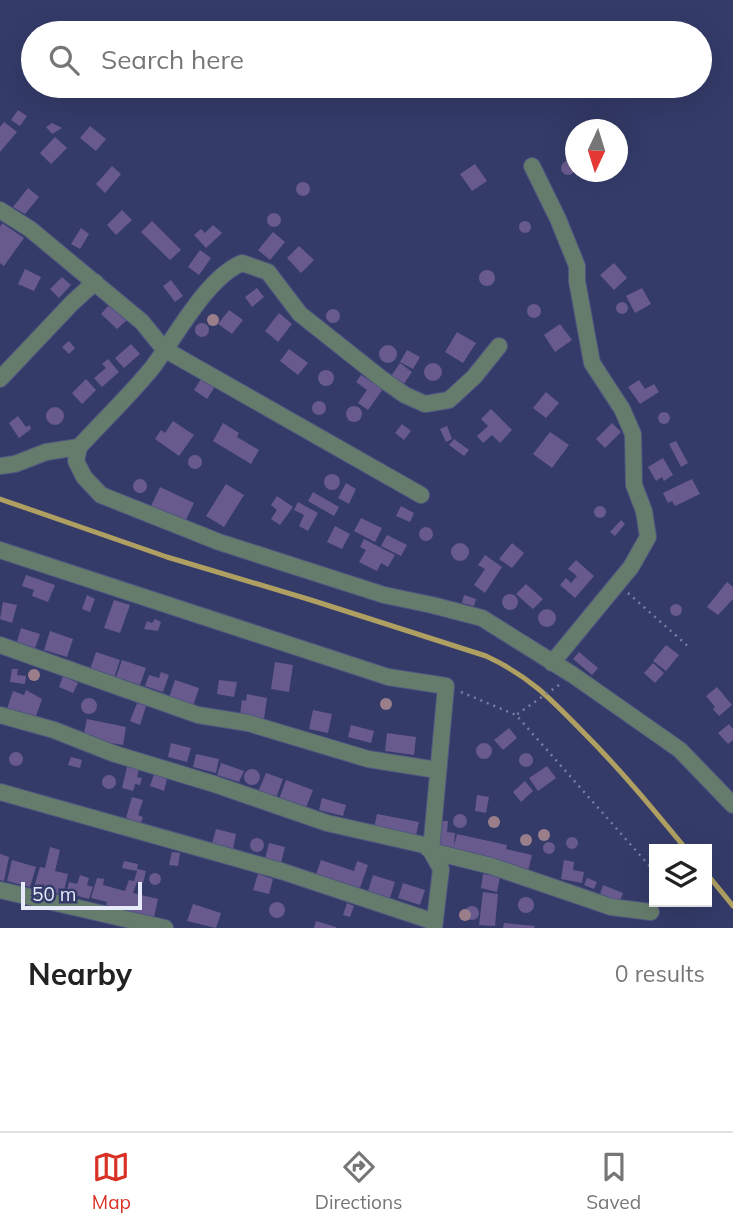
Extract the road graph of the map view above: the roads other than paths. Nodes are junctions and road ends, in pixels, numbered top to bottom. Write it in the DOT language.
graph roads {
  1 [pos="532,166"];
  2 [pos="0,210"];
  3 [pos="95,282"];
  4 [pos="499,346"];
  5 [pos="164,349"];
  6 [pos="0,379"];
  7 [pos="79,447"];
  8 [pos="0,466"];
  9 [pos="421,495"];
  10 [pos="0,550"];
  11 [pos="0,645"];
  12 [pos="552,663"];
  13 [pos="0,715"];
  14 [pos="437,770"];
  15 [pos="0,792"];
  16 [pos="733,805"];
  17 [pos="430,851"];
  18 [pos="0,890"];
  19 [pos="650,912"];
  20 [pos="434,925"];
  21 [pos="165,928"];
  1 -- 12 [label="street"];
  2 -- 3 [label="street"];
  3 -- 5 [label="street"];
  3 -- 6 [label="street"];
  4 -- 5 [label="street"];
  5 -- 7 [label="street"];
  5 -- 9 [label="street"];
  7 -- 8 [label="street"];
  7 -- 12 [label="street"];
  10 -- 14 [label="street"];
  11 -- 14 [label="street"];
  12 -- 16 [label="street"];
  13 -- 17 [label="street"];
  14 -- 17 [label="street"];
  15 -- 20 [label="street"];
  17 -- 19 [label="street"];
  17 -- 20 [label="street"];
  18 -- 21 [label="street"];
}
